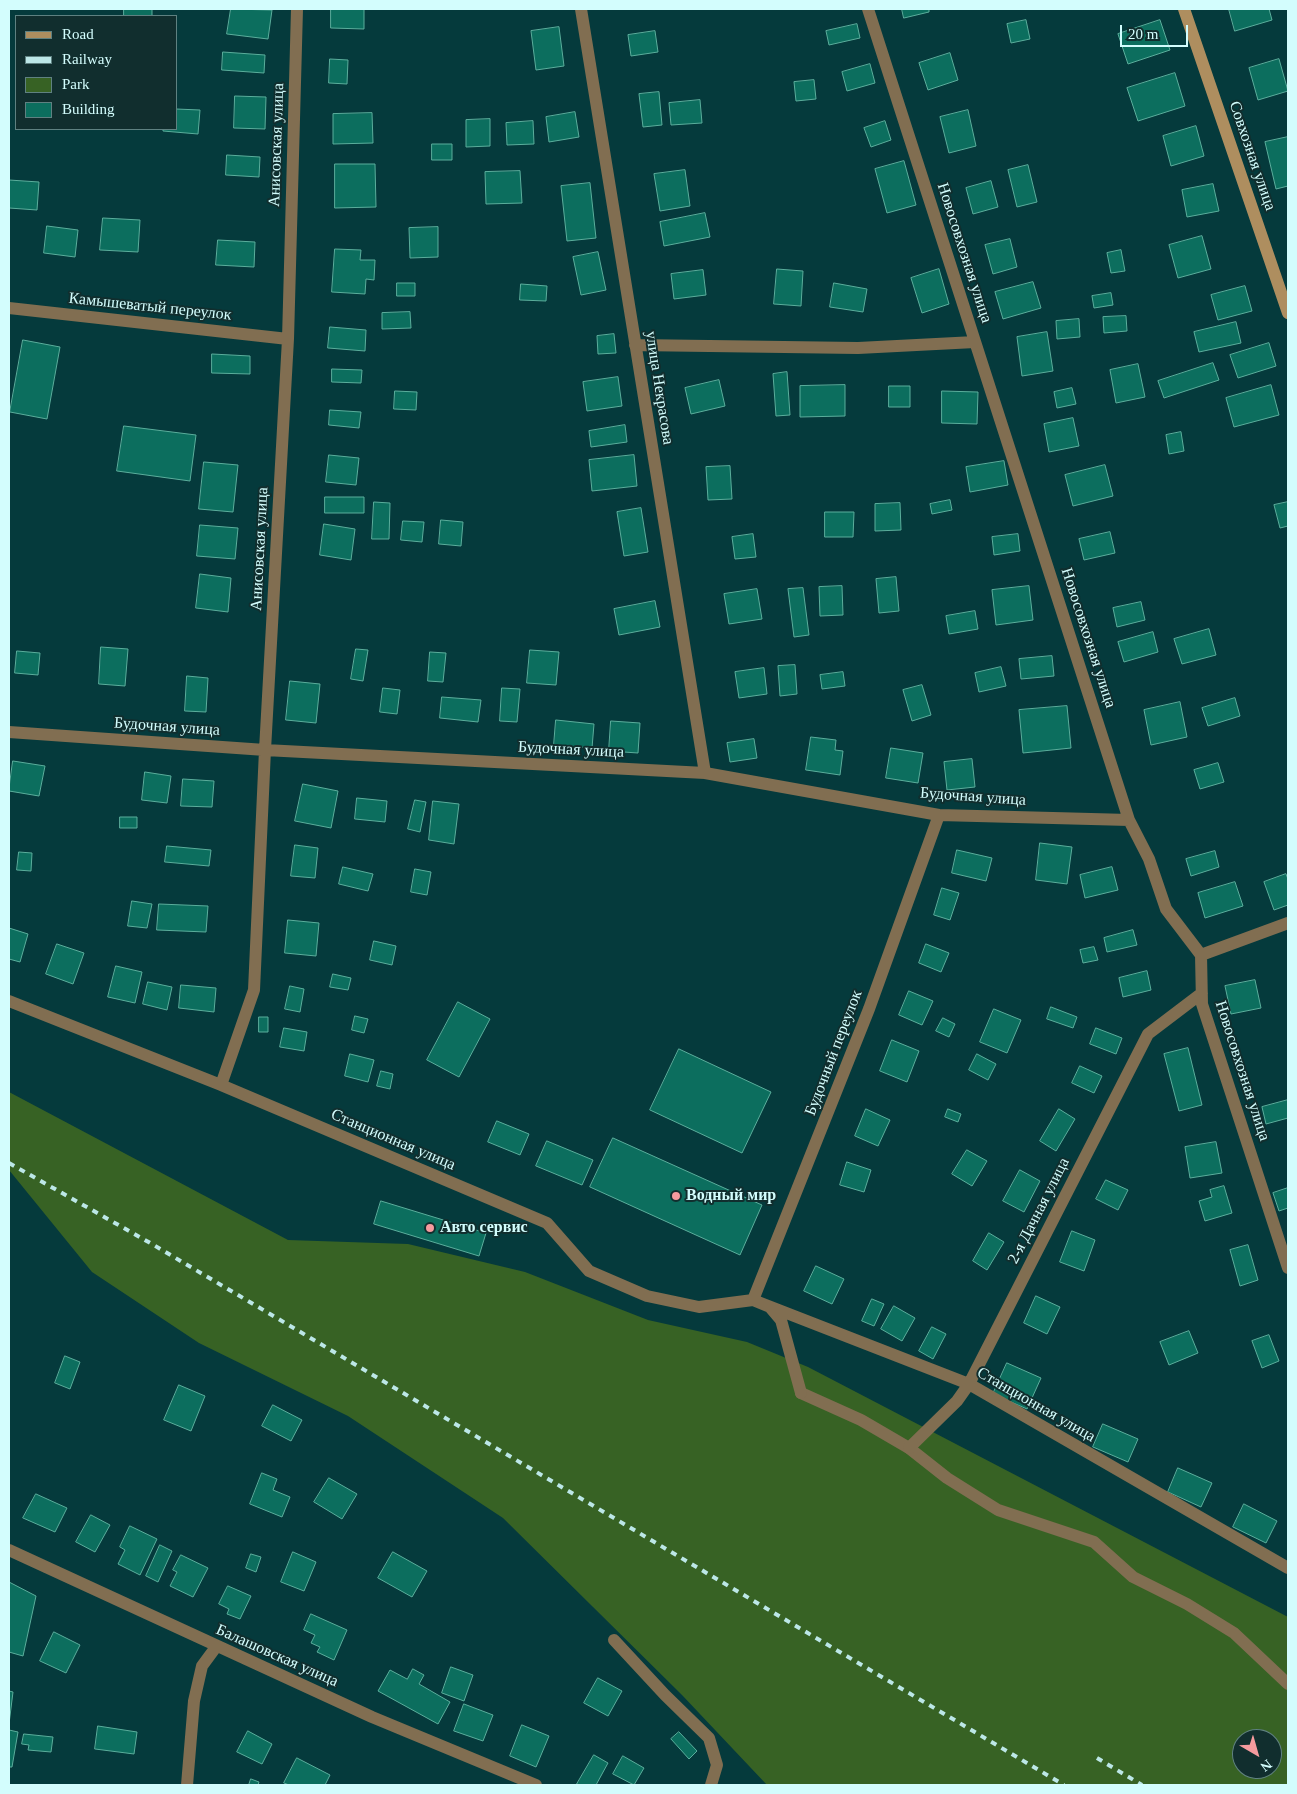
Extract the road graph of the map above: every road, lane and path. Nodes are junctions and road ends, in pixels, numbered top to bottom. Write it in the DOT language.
graph roads {
  1 [pos="297,9"];
  2 [pos="581,9"];
  3 [pos="868,9"];
  4 [pos="1184,9"];
  5 [pos="1287,306"];
  6 [pos="9,308"];
  7 [pos="288,339"];
  8 [pos="975,342"];
  9 [pos="635,345"];
  10 [pos="9,732"];
  11 [pos="264,750"];
  12 [pos="705,773"];
  13 [pos="939,815"];
  14 [pos="1129,820"];
  15 [pos="1288,923"];
  16 [pos="1201,955"];
  17 [pos="1202,993"];
  18 [pos="9,1001"];
  19 [pos="221,1085"];
  20 [pos="1288,1268"];
  21 [pos="753,1300"];
  22 [pos="969,1384"];
  23 [pos="909,1448"];
  24 [pos="9,1550"];
  25 [pos="1288,1568"];
  26 [pos="614,1640"];
  27 [pos="216,1646"];
  28 [pos="1288,1684"];
  29 [pos="187,1785"];
  30 [pos="536,1785"];
  31 [pos="711,1785"];
  1 -- 7 [label="street, Анисовская улица"];
  2 -- 9 [label="street, улица Некрасова"];
  3 -- 8 [label="street, Новосовхозная улица"];
  4 -- 5 [label="street, Совхозная улица"];
  6 -- 7 [label="street, Камышеватый переулок"];
  7 -- 11 [label="street, Анисовская улица"];
  8 -- 9 [label="street"];
  8 -- 14 [label="street, Новосовхозная улица"];
  9 -- 12 [label="street, улица Некрасова"];
  10 -- 11 [label="street, Будочная улица"];
  11 -- 12 [label="street, Будочная улица"];
  11 -- 19 [label="street, Анисовская улица"];
  12 -- 13 [label="street, Будочная улица"];
  13 -- 14 [label="street, Будочная улица"];
  13 -- 21 [label="street, Будочный переулок"];
  14 -- 16 [label="street, Новосовхозная улица"];
  15 -- 16 [label="street"];
  16 -- 17 [label="street, Новосовхозная улица"];
  17 -- 20 [label="street, Новосовхозная улица"];
  17 -- 22 [label="street, 2-я Дачная улица"];
  18 -- 19 [label="street, Станционная улица"];
  19 -- 21 [label="street, Станционная улица"];
  21 -- 22 [label="street, Станционная улица"];
  21 -- 23 [label="street"];
  22 -- 23 [label="street, 2-я Дачная улица"];
  22 -- 25 [label="street, Станционная улица"];
  23 -- 28 [label="street"];
  24 -- 27 [label="street, Балашовская улица"];
  26 -- 31 [label="street"];
  27 -- 29 [label="street"];
  27 -- 30 [label="street, Балашовская улица"];
}
